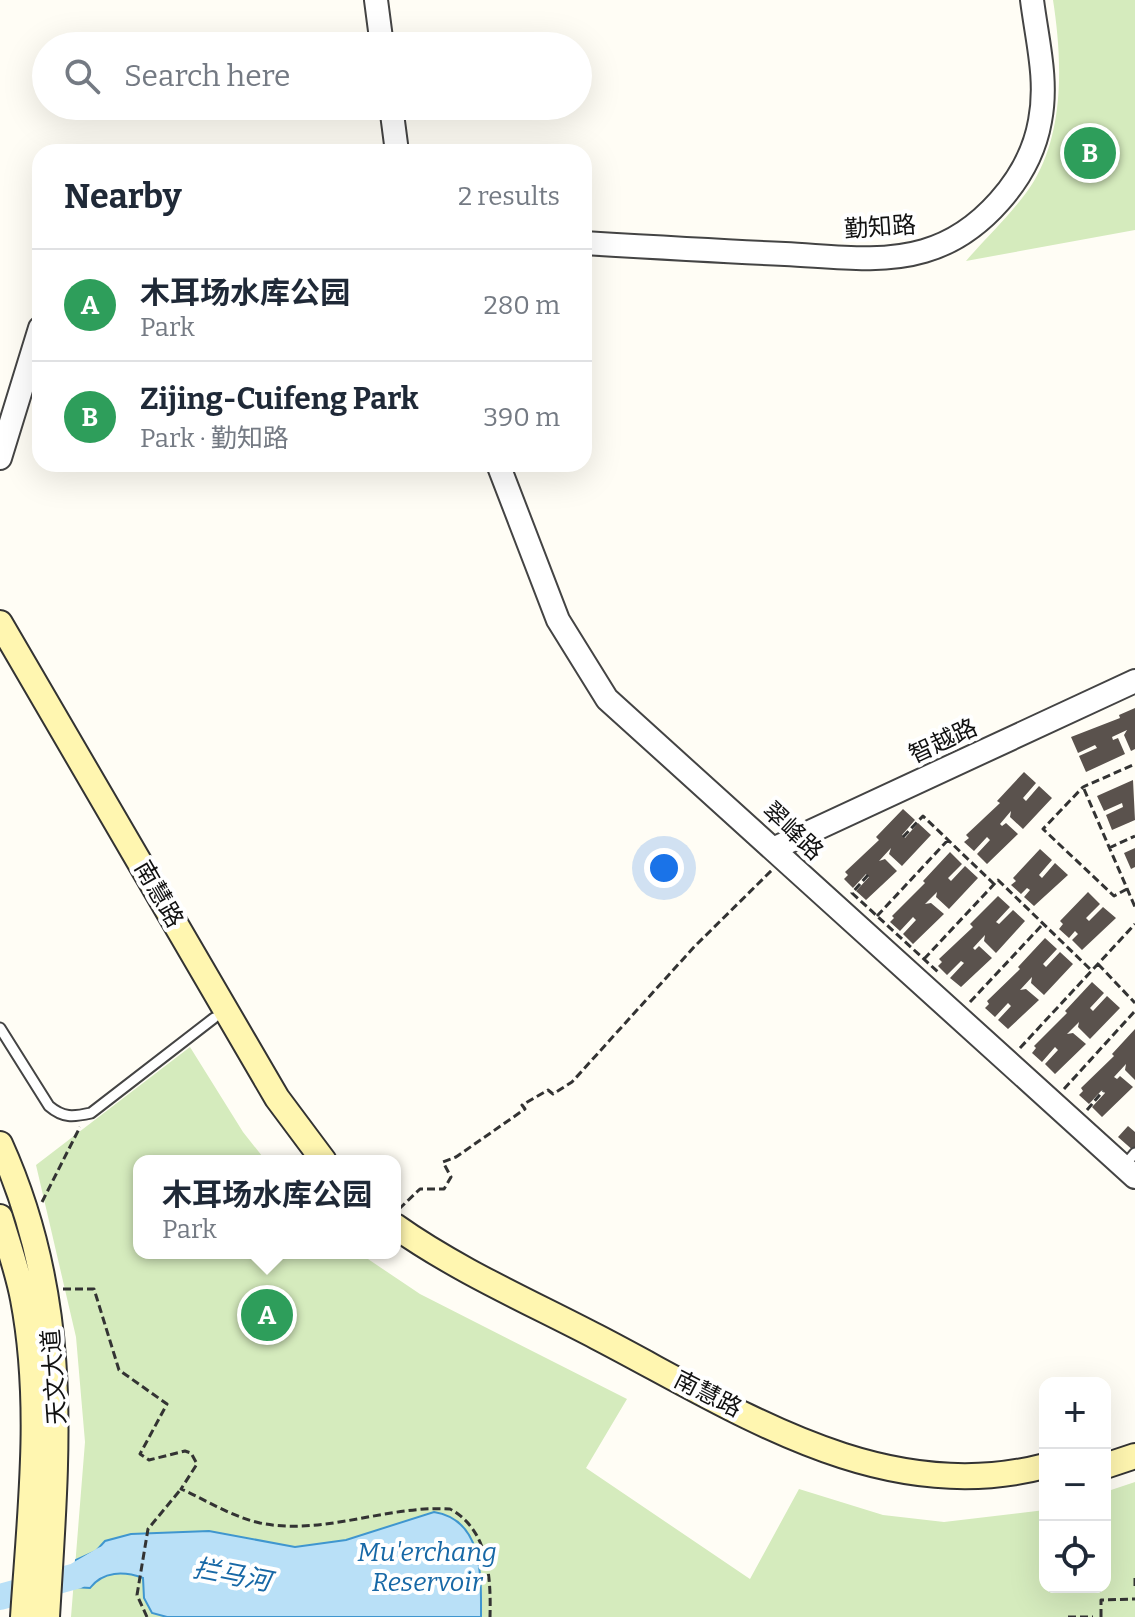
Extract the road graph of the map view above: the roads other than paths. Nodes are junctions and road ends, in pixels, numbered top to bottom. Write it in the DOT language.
graph roads {
  1 [pos="376,0"];
  2 [pos="1032,0"];
  3 [pos="380,32"];
  4 [pos="393,120"];
  5 [pos="396,144"];
  6 [pos="592,243"];
  7 [pos="32,354"];
  8 [pos="0,458"];
  9 [pos="501,472"];
  10 [pos="0,623"];
  11 [pos="0,652"];
  12 [pos="1135,681"];
  13 [pos="778,854"];
  14 [pos="214,1018"];
  15 [pos="0,1028"];
  16 [pos="0,1144"];
  17 [pos="300,1155"];
  18 [pos="320,1155"];
  19 [pos="1131,1165"];
  20 [pos="0,1217"];
  21 [pos="401,1221"];
  22 [pos="401,1249"];
  23 [pos="1135,1440"];
  24 [pos="46,1443"];
  25 [pos="1111,1447"];
  26 [pos="1135,1456"];
  27 [pos="1111,1464"];
  28 [pos="1039,1467"];
  29 [pos="1039,1483"];
  30 [pos="23,1617"];
  31 [pos="47,1617"];
  1 -- 3 [label="street"];
  2 -- 6 [label="street, 勤知路"];
  4 -- 5 [label="street"];
  7 -- 8 [label="street"];
  9 -- 13 [label="street, 翠峰路"];
  10 -- 18 [label="main road, 南慧路"];
  11 -- 14 [label="main road, 南慧路"];
  12 -- 13 [label="street, 智越路"];
  13 -- 19 [label="street, 翠峰路"];
  14 -- 15 [label="lane"];
  14 -- 17 [label="main road, 南慧路"];
  16 -- 24 [label="main road, 天文大道"];
  20 -- 24 [label="main road, 天文大道"];
  21 -- 28 [label="main road, 南慧路"];
  22 -- 29 [label="main road, 南慧路"];
  23 -- 25 [label="main road"];
  24 -- 30 [label="main road, 天文大道"];
  24 -- 31 [label="main road, 天文大道"];
  26 -- 27 [label="main road"];
}
